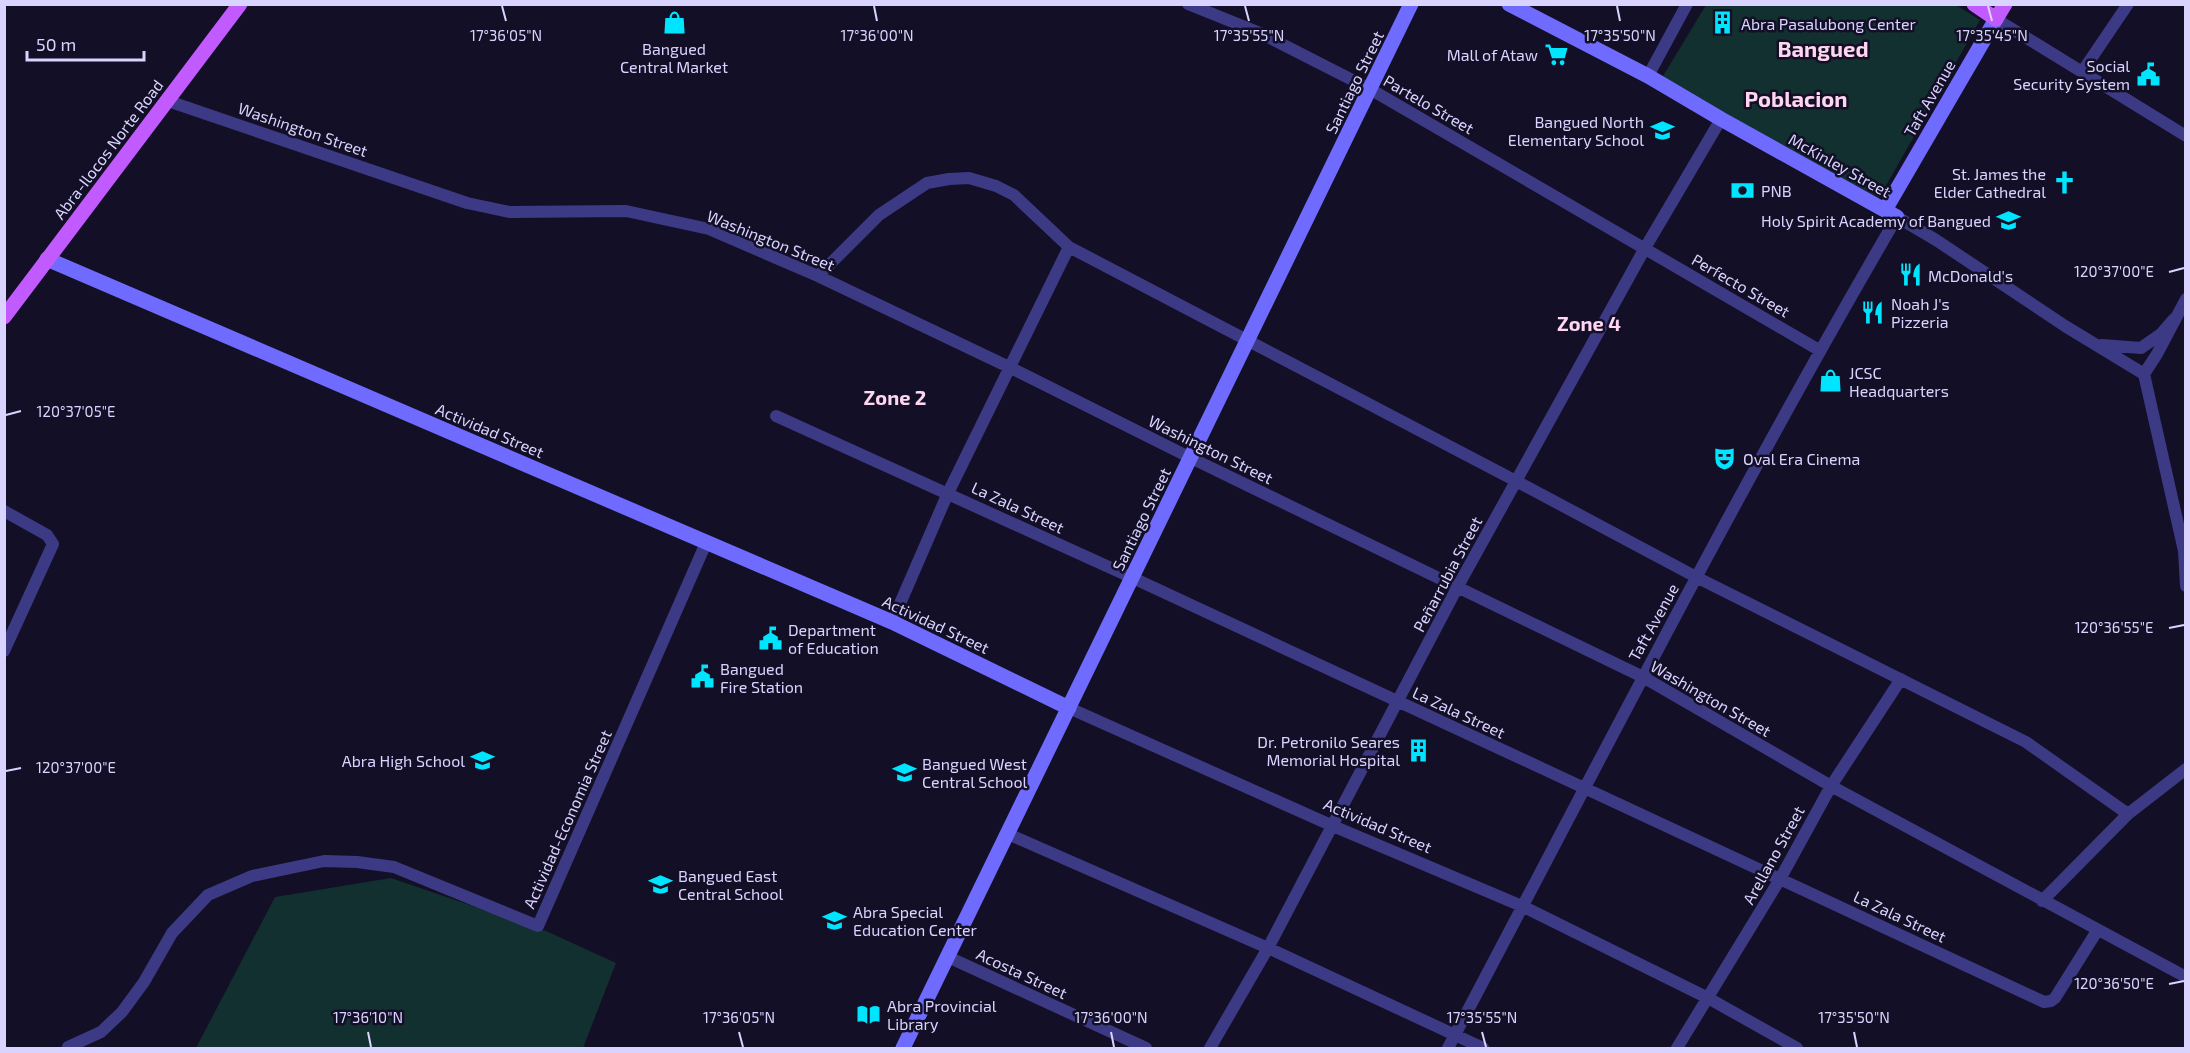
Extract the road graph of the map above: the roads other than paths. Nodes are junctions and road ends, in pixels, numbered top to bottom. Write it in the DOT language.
graph roads {
  1 [pos="240,4"];
  2 [pos="1188,4"];
  3 [pos="1411,4"];
  4 [pos="1509,4"];
  5 [pos="1687,4"];
  6 [pos="1974,4"];
  7 [pos="2005,4"];
  8 [pos="2128,4"];
  9 [pos="1996,19"];
  10 [pos="2082,72"];
  11 [pos="1648,76"];
  12 [pos="1370,89"];
  13 [pos="168,101"];
  14 [pos="1721,119"];
  15 [pos="2186,136"];
  16 [pos="1891,214"];
  17 [pos="1069,246"];
  18 [pos="1645,248"];
  19 [pos="47,259"];
  20 [pos="818,276"];
  21 [pos="2186,299"];
  22 [pos="4,317"];
  23 [pos="2174,320"];
  24 [pos="1248,340"];
  25 [pos="2097,345"];
  26 [pos="1819,350"];
  27 [pos="1011,368"];
  28 [pos="2144,374"];
  29 [pos="776,416"];
  30 [pos="1191,458"];
  31 [pos="1516,481"];
  32 [pos="948,493"];
  33 [pos="4,511"];
  34 [pos="706,543"];
  35 [pos="1133,578"];
  36 [pos="1698,578"];
  37 [pos="1458,586"];
  38 [pos="2186,586"];
  39 [pos="892,622"];
  40 [pos="4,651"];
  41 [pos="1643,677"];
  42 [pos="1901,679"];
  43 [pos="1399,702"];
  44 [pos="1069,708"];
  45 [pos="2186,769"];
  46 [pos="1831,786"];
  47 [pos="1584,788"];
  48 [pos="2128,814"];
  49 [pos="1333,826"];
  50 [pos="1008,834"];
  51 [pos="1780,879"];
  52 [pos="2042,901"];
  53 [pos="1524,907"];
  54 [pos="2097,931"];
  55 [pos="1268,948"];
  56 [pos="948,957"];
  57 [pos="2186,977"];
  58 [pos="1708,998"];
  59 [pos="1455,1036"];
  60 [pos="68,1047"];
  61 [pos="903,1048"];
  62 [pos="1146,1048"];
  63 [pos="1210,1048"];
  64 [pos="1448,1048"];
  65 [pos="1483,1048"];
  66 [pos="1677,1048"];
  67 [pos="1797,1048"];
  1 -- 13 [label="main road, Abra-Ilocos Norte Road"];
  2 -- 12 [label="street, Partelo Street"];
  3 -- 12 [label="street, Santiago Street"];
  4 -- 11 [label="street, McKinley Street"];
  5 -- 11 [label="street"];
  6 -- 9 [label="main road"];
  7 -- 9 [label="main road, Taft Avenue"];
  8 -- 10 [label="street"];
  9 -- 10 [label="street"];
  9 -- 16 [label="street, Taft Avenue"];
  10 -- 15 [label="street"];
  11 -- 14 [label="street, McKinley Street"];
  12 -- 18 [label="street, Partelo Street"];
  12 -- 24 [label="street, Santiago Street"];
  13 -- 19 [label="main road, Abra-Ilocos Norte Road"];
  13 -- 20 [label="street, Washington Street"];
  14 -- 16 [label="street, McKinley Street"];
  14 -- 18 [label="street, Peñarrubia Street"];
  16 -- 25 [label="street, McKinley Street"];
  16 -- 26 [label="street, Taft Avenue"];
  17 -- 20 [label="street"];
  17 -- 24 [label="street"];
  17 -- 27 [label="street"];
  18 -- 26 [label="street, Perfecto Street"];
  18 -- 31 [label="street, Peñarrubia Street"];
  19 -- 22 [label="main road, Abra-Ilocos Norte Road"];
  19 -- 34 [label="street, Actividad Street"];
  20 -- 27 [label="street, Washington Street"];
  21 -- 23 [label="street"];
  23 -- 25 [label="street"];
  23 -- 28 [label="street"];
  24 -- 30 [label="street, Santiago Street"];
  24 -- 31 [label="street"];
  25 -- 28 [label="street, McKinley Street"];
  26 -- 36 [label="street, Taft Avenue"];
  27 -- 30 [label="street, Washington Street"];
  27 -- 32 [label="street"];
  28 -- 38 [label="street"];
  29 -- 32 [label="street, La Zala Street"];
  30 -- 35 [label="street, Santiago Street"];
  30 -- 37 [label="street, Washington Street"];
  31 -- 36 [label="street"];
  31 -- 37 [label="street, Peñarrubia Street"];
  32 -- 35 [label="street, La Zala Street"];
  32 -- 39 [label="street"];
  33 -- 40 [label="street"];
  34 -- 39 [label="street, Actividad Street"];
  34 -- 60 [label="street, Actividad-Economia Street"];
  35 -- 43 [label="street, La Zala Street"];
  35 -- 44 [label="street, Santiago Street"];
  36 -- 41 [label="street, Taft Avenue"];
  36 -- 42 [label="street"];
  37 -- 41 [label="street, Washington Street"];
  37 -- 43 [label="street, Peñarrubia Street"];
  39 -- 44 [label="street, Actividad Street"];
  41 -- 46 [label="street, Washington Street"];
  41 -- 47 [label="street, Taft Avenue"];
  42 -- 46 [label="street, Arellano Street"];
  42 -- 48 [label="street"];
  43 -- 47 [label="street, La Zala Street"];
  43 -- 49 [label="street, Peñarrubia Street"];
  44 -- 49 [label="street, Actividad Street"];
  44 -- 50 [label="street, Santiago Street"];
  45 -- 48 [label="street"];
  46 -- 51 [label="street, Arellano Street"];
  46 -- 52 [label="street, Washington Street"];
  47 -- 51 [label="street, La Zala Street"];
  47 -- 53 [label="street, Taft Avenue"];
  48 -- 52 [label="street"];
  49 -- 53 [label="street, Actividad Street"];
  49 -- 55 [label="street, Peñarrubia Street"];
  50 -- 55 [label="street"];
  50 -- 56 [label="street, Santiago Street"];
  51 -- 54 [label="street, La Zala Street"];
  51 -- 58 [label="street, Arellano Street"];
  52 -- 54 [label="street, Washington Street"];
  53 -- 58 [label="street, Actividad Street"];
  53 -- 59 [label="street, Taft Avenue"];
  54 -- 57 [label="street, Washington Street"];
  55 -- 59 [label="street"];
  55 -- 63 [label="street, Peñarrubia Street"];
  56 -- 61 [label="street, Santiago Street"];
  56 -- 62 [label="street, Acosta Street"];
  58 -- 66 [label="street, Arellano Street"];
  58 -- 67 [label="street, Actividad Street"];
  59 -- 64 [label="street, Taft Avenue"];
  59 -- 65 [label="street"];
}
